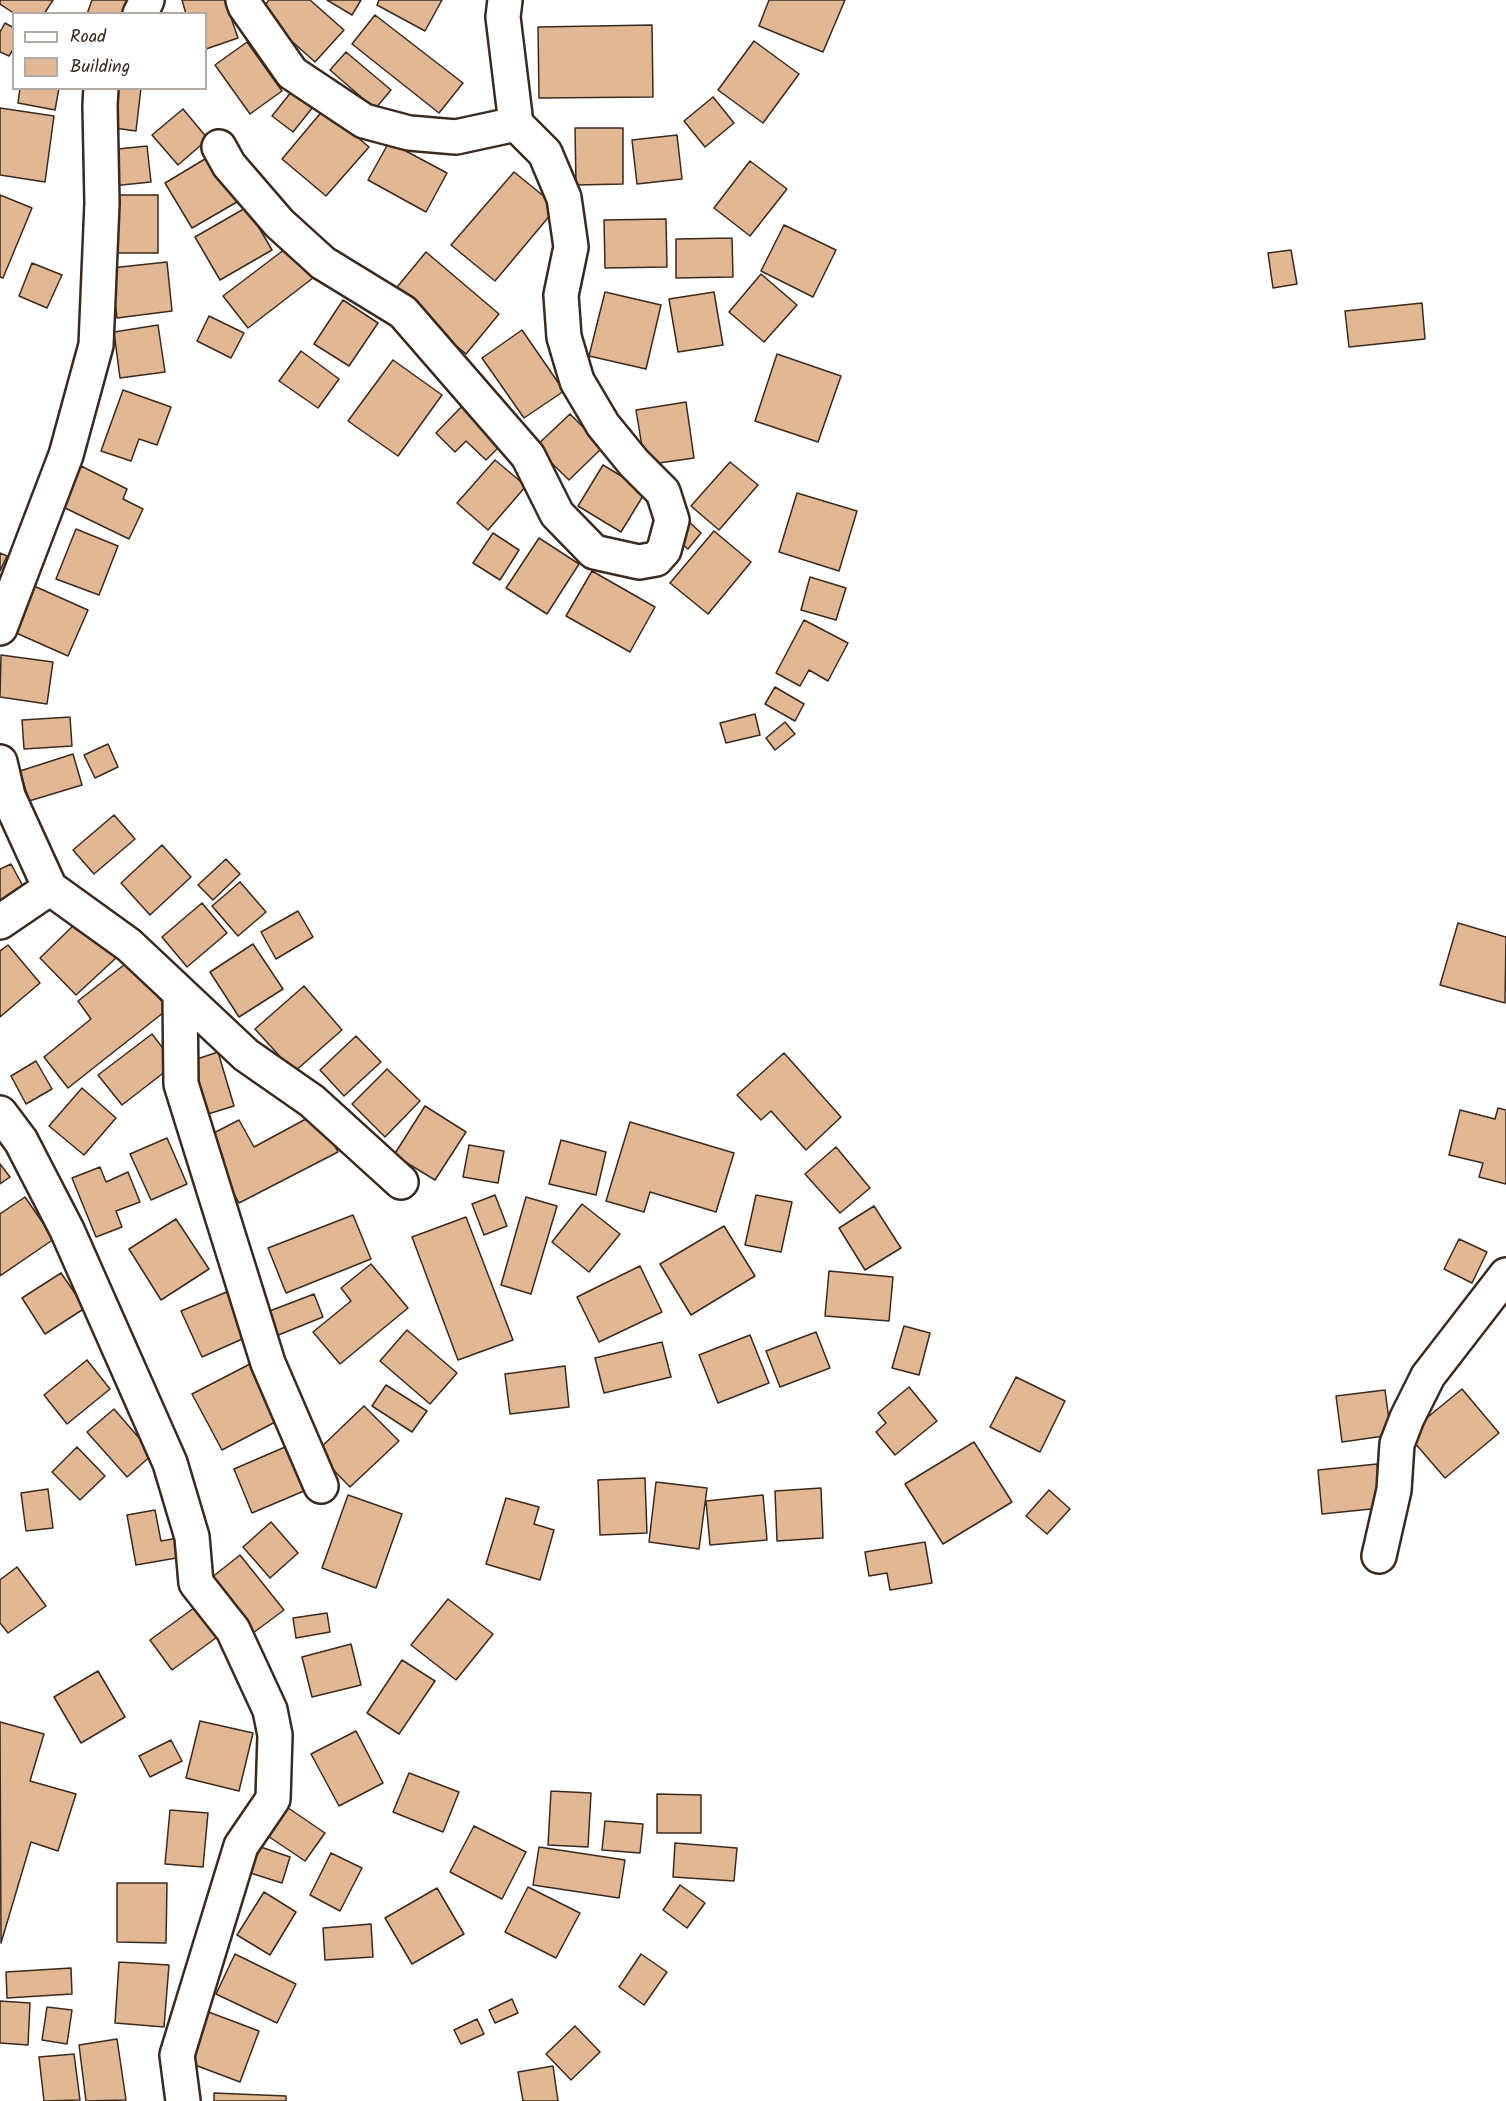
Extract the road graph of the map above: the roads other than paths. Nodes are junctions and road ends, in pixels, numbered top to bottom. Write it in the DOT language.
graph roads {
  1 [pos="243,0"];
  2 [pos="505,0"];
  3 [pos="101,90"];
  4 [pos="516,124"];
  5 [pos="219,147"];
  6 [pos="0,628"];
  7 [pos="0,762"];
  8 [pos="50,888"];
  9 [pos="0,922"];
  10 [pos="180,993"];
  11 [pos="0,1113"];
  12 [pos="401,1182"];
  13 [pos="1506,1275"];
  14 [pos="321,1486"];
  15 [pos="1378,1556"];
  16 [pos="183,2101"];
  1 -- 4 [label="street"];
  2 -- 4 [label="street"];
  3 -- 6 [label="street"];
  4 -- 5 [label="street"];
  7 -- 8 [label="street"];
  8 -- 9 [label="street"];
  8 -- 10 [label="street"];
  10 -- 12 [label="street"];
  10 -- 14 [label="street"];
  11 -- 16 [label="street"];
  13 -- 15 [label="street"];
}
